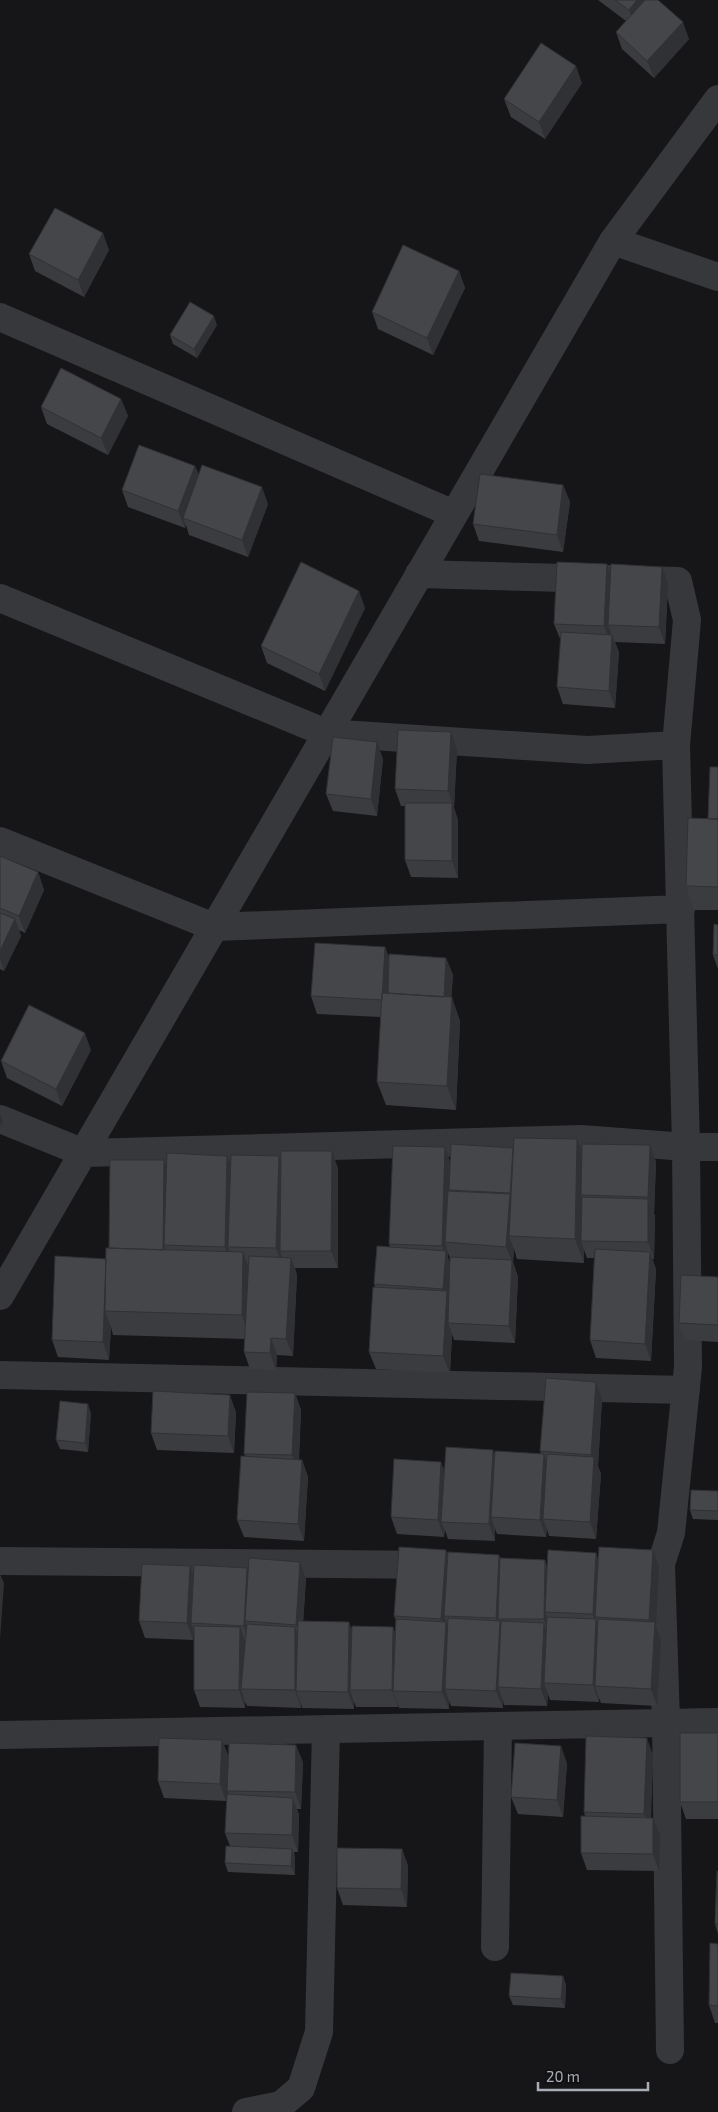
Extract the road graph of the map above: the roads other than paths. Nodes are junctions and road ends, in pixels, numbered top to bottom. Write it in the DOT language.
graph roads {
  1 [pos="718,98"];
  2 [pos="613,241"];
  3 [pos="718,277"];
  4 [pos="4,326"];
  5 [pos="454,514"];
  6 [pos="419,574"];
  7 [pos="0,598"];
  8 [pos="326,733"];
  9 [pos="676,745"];
  10 [pos="0,841"];
  11 [pos="681,909"];
  12 [pos="214,927"];
  13 [pos="0,1119"];
  14 [pos="686,1147"];
  15 [pos="718,1147"];
  16 [pos="84,1153"];
  17 [pos="0,1296"];
  18 [pos="0,1375"];
  19 [pos="686,1390"];
  20 [pos="0,1561"];
  21 [pos="459,1565"];
  22 [pos="718,1722"];
  23 [pos="666,1723"];
  24 [pos="498,1726"];
  25 [pos="326,1729"];
  26 [pos="0,1735"];
  27 [pos="495,1946"];
  28 [pos="670,2050"];
  29 [pos="246,2112"];
  1 -- 2 [label="street"];
  2 -- 3 [label="street"];
  2 -- 5 [label="street"];
  4 -- 5 [label="street"];
  5 -- 6 [label="street"];
  6 -- 8 [label="street"];
  6 -- 9 [label="street"];
  7 -- 8 [label="street"];
  8 -- 9 [label="street"];
  8 -- 12 [label="street"];
  9 -- 11 [label="street"];
  10 -- 12 [label="street"];
  11 -- 12 [label="street"];
  11 -- 14 [label="street"];
  12 -- 16 [label="street"];
  13 -- 16 [label="street"];
  14 -- 15 [label="street"];
  14 -- 16 [label="street"];
  14 -- 19 [label="street"];
  16 -- 17 [label="street"];
  18 -- 19 [label="street"];
  19 -- 23 [label="street"];
  20 -- 21 [label="street"];
  22 -- 23 [label="street"];
  23 -- 24 [label="street"];
  23 -- 28 [label="street"];
  24 -- 25 [label="street"];
  24 -- 27 [label="street"];
  25 -- 26 [label="street"];
  25 -- 29 [label="street"];
}
